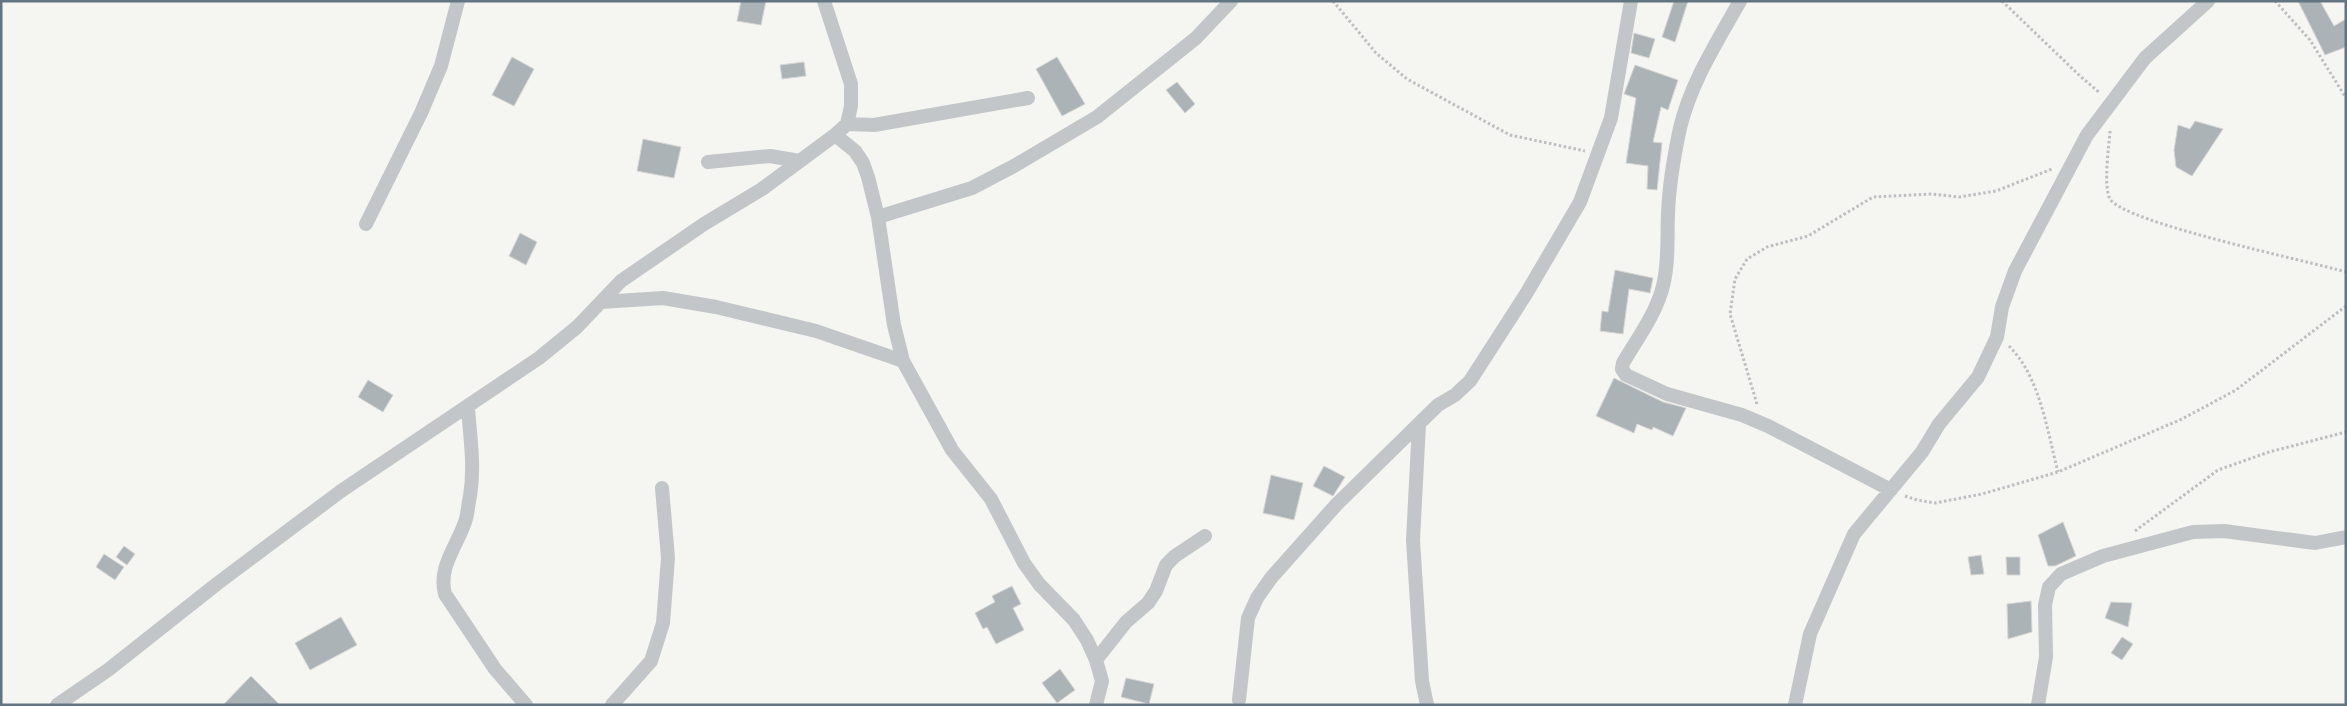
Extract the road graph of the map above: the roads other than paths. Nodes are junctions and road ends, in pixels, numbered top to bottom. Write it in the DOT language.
graph roads {
  1 [pos="458,1"];
  2 [pos="824,1"];
  3 [pos="1231,1"];
  4 [pos="1631,1"];
  5 [pos="1740,1"];
  6 [pos="2208,1"];
  7 [pos="1028,98"];
  8 [pos="847,124"];
  9 [pos="835,135"];
  10 [pos="800,161"];
  11 [pos="708,162"];
  12 [pos="878,217"];
  13 [pos="366,224"];
  14 [pos="601,302"];
  15 [pos="904,361"];
  16 [pos="468,408"];
  17 [pos="1419,424"];
  18 [pos="662,488"];
  19 [pos="1891,490"];
  20 [pos="1205,536"];
  21 [pos="2346,537"];
  22 [pos="1096,660"];
  23 [pos="1239,700"];
  24 [pos="57,705"];
  25 [pos="526,705"];
  26 [pos="612,705"];
  27 [pos="1096,705"];
  28 [pos="1427,705"];
  29 [pos="1795,705"];
  30 [pos="2038,705"];
  1 -- 13 [label="street"];
  2 -- 8 [label="street"];
  3 -- 12 [label="street"];
  4 -- 17 [label="street"];
  5 -- 19 [label="street"];
  6 -- 19 [label="street"];
  7 -- 8 [label="street"];
  8 -- 9 [label="street"];
  9 -- 10 [label="street"];
  9 -- 12 [label="street"];
  10 -- 11 [label="street"];
  10 -- 14 [label="street"];
  12 -- 15 [label="street"];
  14 -- 15 [label="street"];
  14 -- 16 [label="street"];
  15 -- 22 [label="street"];
  16 -- 24 [label="street"];
  16 -- 25 [label="street"];
  17 -- 23 [label="street"];
  17 -- 28 [label="street"];
  18 -- 26 [label="street"];
  19 -- 29 [label="street"];
  20 -- 22 [label="street"];
  21 -- 30 [label="street"];
  22 -- 27 [label="street"];
}
